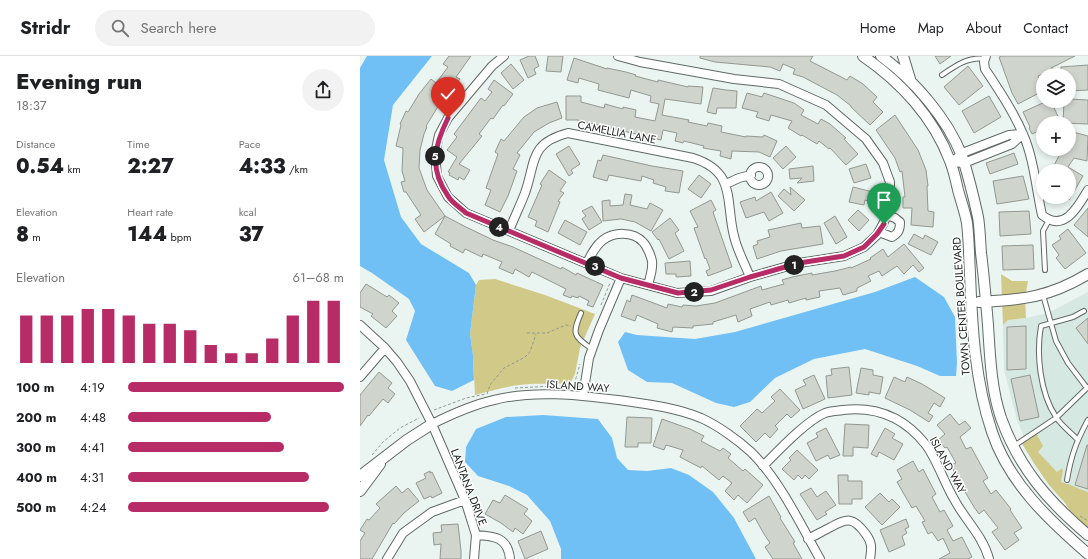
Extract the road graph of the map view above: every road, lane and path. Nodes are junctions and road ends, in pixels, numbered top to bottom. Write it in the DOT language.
graph roads {
  1 [pos="504,56"];
  2 [pos="618,56"];
  3 [pos="903,56"];
  4 [pos="874,57"];
  5 [pos="985,57"];
  6 [pos="942,75"];
  7 [pos="911,81"];
  8 [pos="1023,134"];
  9 [pos="963,159"];
  10 [pos="951,162"];
  11 [pos="750,175"];
  12 [pos="726,184"];
  13 [pos="1088,190"];
  14 [pos="887,215"];
  15 [pos="1049,220"];
  16 [pos="509,231"];
  17 [pos="879,232"];
  18 [pos="587,263"];
  19 [pos="1045,270"];
  20 [pos="1088,274"];
  21 [pos="750,277"];
  22 [pos="621,278"];
  23 [pos="610,283"];
  24 [pos="648,285"];
  25 [pos="1042,295"];
  26 [pos="986,302"];
  27 [pos="971,303"];
  28 [pos="599,310"];
  29 [pos="1084,311"];
  30 [pos="581,312"];
  31 [pos="1051,324"];
  32 [pos="360,325"];
  33 [pos="575,328"];
  34 [pos="528,333"];
  35 [pos="536,334"];
  36 [pos="385,348"];
  37 [pos="592,349"];
  38 [pos="581,362"];
  39 [pos="360,377"];
  40 [pos="1088,387"];
  41 [pos="513,388"];
  42 [pos="583,396"];
  43 [pos="486,402"];
  44 [pos="1056,418"];
  45 [pos="1088,420"];
  46 [pos="432,424"];
  47 [pos="1077,439"];
  48 [pos="1014,447"];
  49 [pos="387,455"];
  50 [pos="1002,455"];
  51 [pos="763,466"];
  52 [pos="360,476"];
  53 [pos="1067,480"];
  54 [pos="360,491"];
  55 [pos="465,500"];
  56 [pos="476,535"];
  57 [pos="1088,535"];
  58 [pos="808,539"];
  59 [pos="1088,554"];
  60 [pos="387,559"];
  61 [pos="474,559"];
  62 [pos="510,559"];
  63 [pos="820,559"];
  64 [pos="870,559"];
  65 [pos="989,559"];
  1 -- 16 [label="street"];
  2 -- 14 [label="street"];
  3 -- 7 [label="street"];
  4 -- 7 [label="street, TOWN CENTER BOULEVARD"];
  4 -- 10 [label="street, TOWN CENTER BOULEVARD"];
  5 -- 6 [label="lane"];
  5 -- 8 [label="street"];
  7 -- 9 [label="street, TOWN CENTER BOULEVARD"];
  8 -- 9 [label="street"];
  8 -- 15 [label="street"];
  9 -- 10 [label="street"];
  9 -- 26 [label="street, TOWN CENTER BOULEVARD"];
  10 -- 27 [label="street, TOWN CENTER BOULEVARD"];
  11 -- 12 [label="street"];
  12 -- 16 [label="street, CAMELLIA LANE"];
  12 -- 21 [label="street, CAMELLIA LANE"];
  13 -- 15 [label="street"];
  14 -- 17 [label="street"];
  14 -- 17 [label="street"];
  15 -- 19 [label="lane"];
  16 -- 18 [label="street"];
  17 -- 21 [label="street"];
  18 -- 22 [label="street"];
  18 -- 24 [label="street"];
  20 -- 25 [label="street"];
  21 -- 24 [label="street"];
  22 -- 24 [label="street"];
  22 -- 37 [label="street"];
  23 -- 28 [label="path"];
  25 -- 26 [label="street"];
  25 -- 31 [label="lane"];
  26 -- 27 [label="street"];
  26 -- 48 [label="street, TOWN CENTER BOULEVARD"];
  27 -- 50 [label="street, TOWN CENTER BOULEVARD"];
  29 -- 31 [label="lane"];
  30 -- 33 [label="lane"];
  31 -- 40 [label="lane"];
  31 -- 44 [label="lane"];
  32 -- 36 [label="street, LANTANA DRIVE"];
  33 -- 35 [label="path"];
  33 -- 37 [label="lane"];
  34 -- 35 [label="path"];
  35 -- 43 [label="path"];
  36 -- 39 [label="street"];
  36 -- 46 [label="street, LANTANA DRIVE"];
  37 -- 42 [label="street"];
  38 -- 41 [label="path"];
  40 -- 44 [label="lane"];
  42 -- 43 [label="street, ISLAND WAY"];
  42 -- 51 [label="street, ISLAND WAY"];
  43 -- 46 [label="street, ISLAND WAY"];
  44 -- 47 [label="lane"];
  44 -- 48 [label="lane"];
  45 -- 47 [label="lane"];
  46 -- 49 [label="street, ISLAND WAY"];
  46 -- 55 [label="street, LANTANA DRIVE"];
  47 -- 53 [label="lane"];
  48 -- 50 [label="street"];
  48 -- 57 [label="street, TOWN CENTER BOULEVARD"];
  49 -- 52 [label="street, ISLAND WAY"];
  49 -- 54 [label="street, ISLAND WAY"];
  50 -- 59 [label="street, TOWN CENTER BOULEVARD"];
  51 -- 58 [label="street, ISLAND WAY"];
  51 -- 65 [label="street, ISLAND WAY"];
  55 -- 56 [label="street, LANTANA DRIVE"];
  55 -- 60 [label="street"];
  56 -- 61 [label="street, LANTANA DRIVE"];
  56 -- 62 [label="street"];
  58 -- 63 [label="street, ISLAND WAY"];
  58 -- 64 [label="street"];
}
